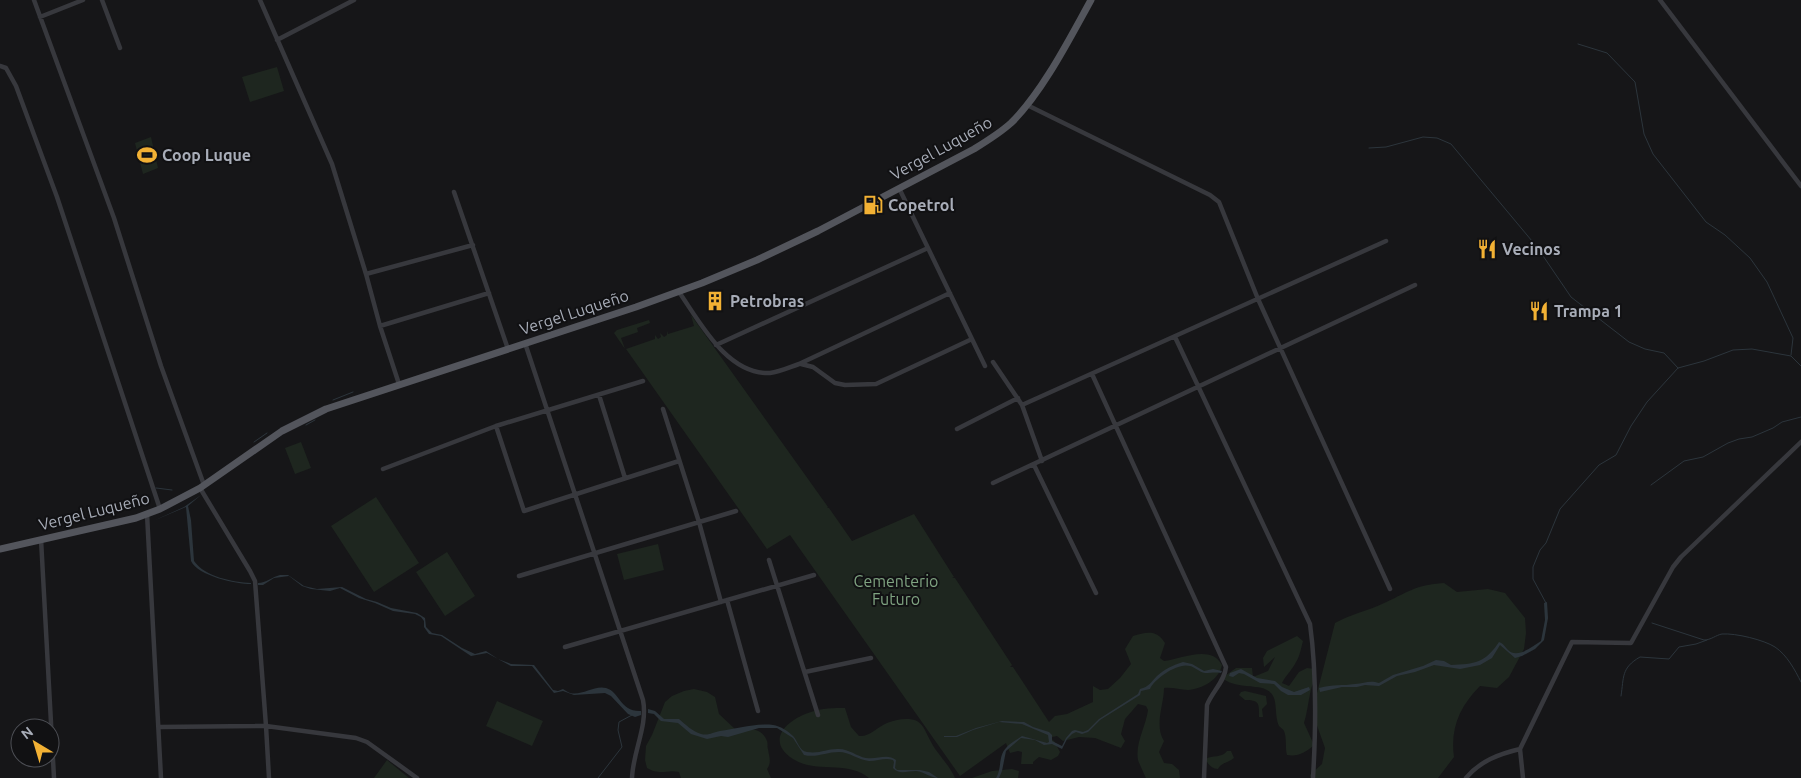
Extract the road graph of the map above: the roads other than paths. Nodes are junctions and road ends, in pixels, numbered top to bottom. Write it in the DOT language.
graph roads {
  1 [pos="34,0"];
  2 [pos="83,0"];
  3 [pos="102,0"];
  4 [pos="260,0"];
  5 [pos="354,0"];
  6 [pos="1090,0"];
  7 [pos="1660,0"];
  8 [pos="40,17"];
  9 [pos="277,40"];
  10 [pos="120,48"];
  11 [pos="0,66"];
  12 [pos="1028,105"];
  13 [pos="1801,186"];
  14 [pos="899,188"];
  15 [pos="454,192"];
  16 [pos="1386,241"];
  17 [pos="473,245"];
  18 [pos="928,248"];
  19 [pos="366,274"];
  20 [pos="1415,286"];
  21 [pos="679,292"];
  22 [pos="489,293"];
  23 [pos="950,293"];
  24 [pos="1258,299"];
  25 [pos="380,326"];
  26 [pos="1174,337"];
  27 [pos="972,339"];
  28 [pos="525,343"];
  29 [pos="716,345"];
  30 [pos="1281,348"];
  31 [pos="508,349"];
  32 [pos="993,362"];
  33 [pos="800,364"];
  34 [pos="985,366"];
  35 [pos="1092,374"];
  36 [pos="398,380"];
  37 [pos="643,381"];
  38 [pos="1198,387"];
  39 [pos="599,395"];
  40 [pos="1018,398"];
  41 [pos="1022,405"];
  42 [pos="663,409"];
  43 [pos="547,411"];
  44 [pos="496,426"];
  45 [pos="1116,426"];
  46 [pos="957,429"];
  47 [pos="1801,442"];
  48 [pos="680,461"];
  49 [pos="1042,461"];
  50 [pos="1034,465"];
  51 [pos="383,469"];
  52 [pos="626,478"];
  53 [pos="993,483"];
  54 [pos="202,486"];
  55 [pos="574,495"];
  56 [pos="160,510"];
  57 [pos="736,511"];
  58 [pos="148,514"];
  59 [pos="699,522"];
  60 [pos="41,539"];
  61 [pos="0,549"];
  62 [pos="594,554"];
  63 [pos="769,560"];
  64 [pos="814,575"];
  65 [pos="519,576"];
  66 [pos="777,586"];
  67 [pos="1390,589"];
  68 [pos="1096,593"];
  69 [pos="727,600"];
  70 [pos="721,602"];
  71 [pos="620,631"];
  72 [pos="566,647"];
  73 [pos="871,658"];
  74 [pos="805,672"];
  75 [pos="758,711"];
  76 [pos="818,715"];
  77 [pos="266,726"];
  78 [pos="159,727"];
  79 [pos="1520,749"];
  80 [pos="54,778"];
  81 [pos="162,778"];
  82 [pos="268,778"];
  83 [pos="417,778"];
  84 [pos="632,778"];
  85 [pos="1204,778"];
  86 [pos="1313,778"];
  87 [pos="1466,778"];
  88 [pos="1523,778"];
  1 -- 8 [label="street"];
  2 -- 8 [label="street"];
  3 -- 10 [label="street"];
  4 -- 9 [label="street"];
  5 -- 9 [label="street"];
  6 -- 12 [label="main road, Vergel Luqueño"];
  7 -- 13 [label="street"];
  8 -- 54 [label="street"];
  9 -- 19 [label="street"];
  11 -- 56 [label="street"];
  12 -- 14 [label="main road, Vergel Luqueño"];
  12 -- 24 [label="street"];
  14 -- 18 [label="street"];
  14 -- 21 [label="main road, Vergel Luqueño"];
  15 -- 17 [label="street"];
  16 -- 24 [label="street"];
  17 -- 19 [label="street"];
  17 -- 22 [label="street"];
  18 -- 23 [label="street"];
  18 -- 29 [label="street"];
  19 -- 25 [label="street"];
  20 -- 30 [label="street"];
  21 -- 28 [label="main road, Vergel Luqueño"];
  21 -- 29 [label="street"];
  22 -- 25 [label="street"];
  22 -- 31 [label="street"];
  23 -- 27 [label="street"];
  23 -- 33 [label="street"];
  24 -- 26 [label="street"];
  24 -- 30 [label="street"];
  25 -- 36 [label="street"];
  26 -- 35 [label="street"];
  26 -- 38 [label="street"];
  27 -- 33 [label="street"];
  27 -- 34 [label="street"];
  28 -- 31 [label="main road, Vergel Luqueño"];
  28 -- 43 [label="street"];
  29 -- 33 [label="street"];
  30 -- 38 [label="street"];
  30 -- 67 [label="street"];
  31 -- 36 [label="main road, Vergel Luqueño"];
  32 -- 40 [label="street"];
  35 -- 41 [label="street"];
  35 -- 45 [label="street"];
  36 -- 54 [label="main road, Vergel Luqueño"];
  37 -- 39 [label="street"];
  38 -- 45 [label="street"];
  38 -- 86 [label="street"];
  39 -- 43 [label="street"];
  39 -- 52 [label="street"];
  40 -- 41 [label="street"];
  40 -- 46 [label="street"];
  41 -- 49 [label="street"];
  42 -- 48 [label="street"];
  43 -- 44 [label="street"];
  43 -- 55 [label="street"];
  44 -- 51 [label="street"];
  44 -- 55 [label="street"];
  45 -- 49 [label="street"];
  45 -- 85 [label="street"];
  47 -- 79 [label="street"];
  48 -- 52 [label="street"];
  48 -- 59 [label="street"];
  49 -- 50 [label="street"];
  50 -- 53 [label="street"];
  50 -- 68 [label="street"];
  52 -- 55 [label="street"];
  54 -- 56 [label="main road, Vergel Luqueño"];
  54 -- 77 [label="street"];
  55 -- 62 [label="street"];
  56 -- 58 [label="main road, Vergel Luqueño"];
  57 -- 59 [label="street"];
  58 -- 60 [label="main road, Vergel Luqueño"];
  58 -- 78 [label="street"];
  59 -- 62 [label="street"];
  59 -- 70 [label="street"];
  60 -- 61 [label="main road, Vergel Luqueño"];
  60 -- 80 [label="street"];
  62 -- 65 [label="street"];
  62 -- 71 [label="street"];
  63 -- 66 [label="street"];
  64 -- 66 [label="street"];
  66 -- 69 [label="street"];
  66 -- 74 [label="street"];
  69 -- 70 [label="street"];
  69 -- 75 [label="street"];
  70 -- 71 [label="street"];
  71 -- 72 [label="street"];
  71 -- 84 [label="street"];
  73 -- 74 [label="street"];
  74 -- 76 [label="street"];
  77 -- 78 [label="street"];
  77 -- 82 [label="street"];
  77 -- 83 [label="street"];
  78 -- 81 [label="street"];
  79 -- 87 [label="street"];
  79 -- 88 [label="street"];
}
